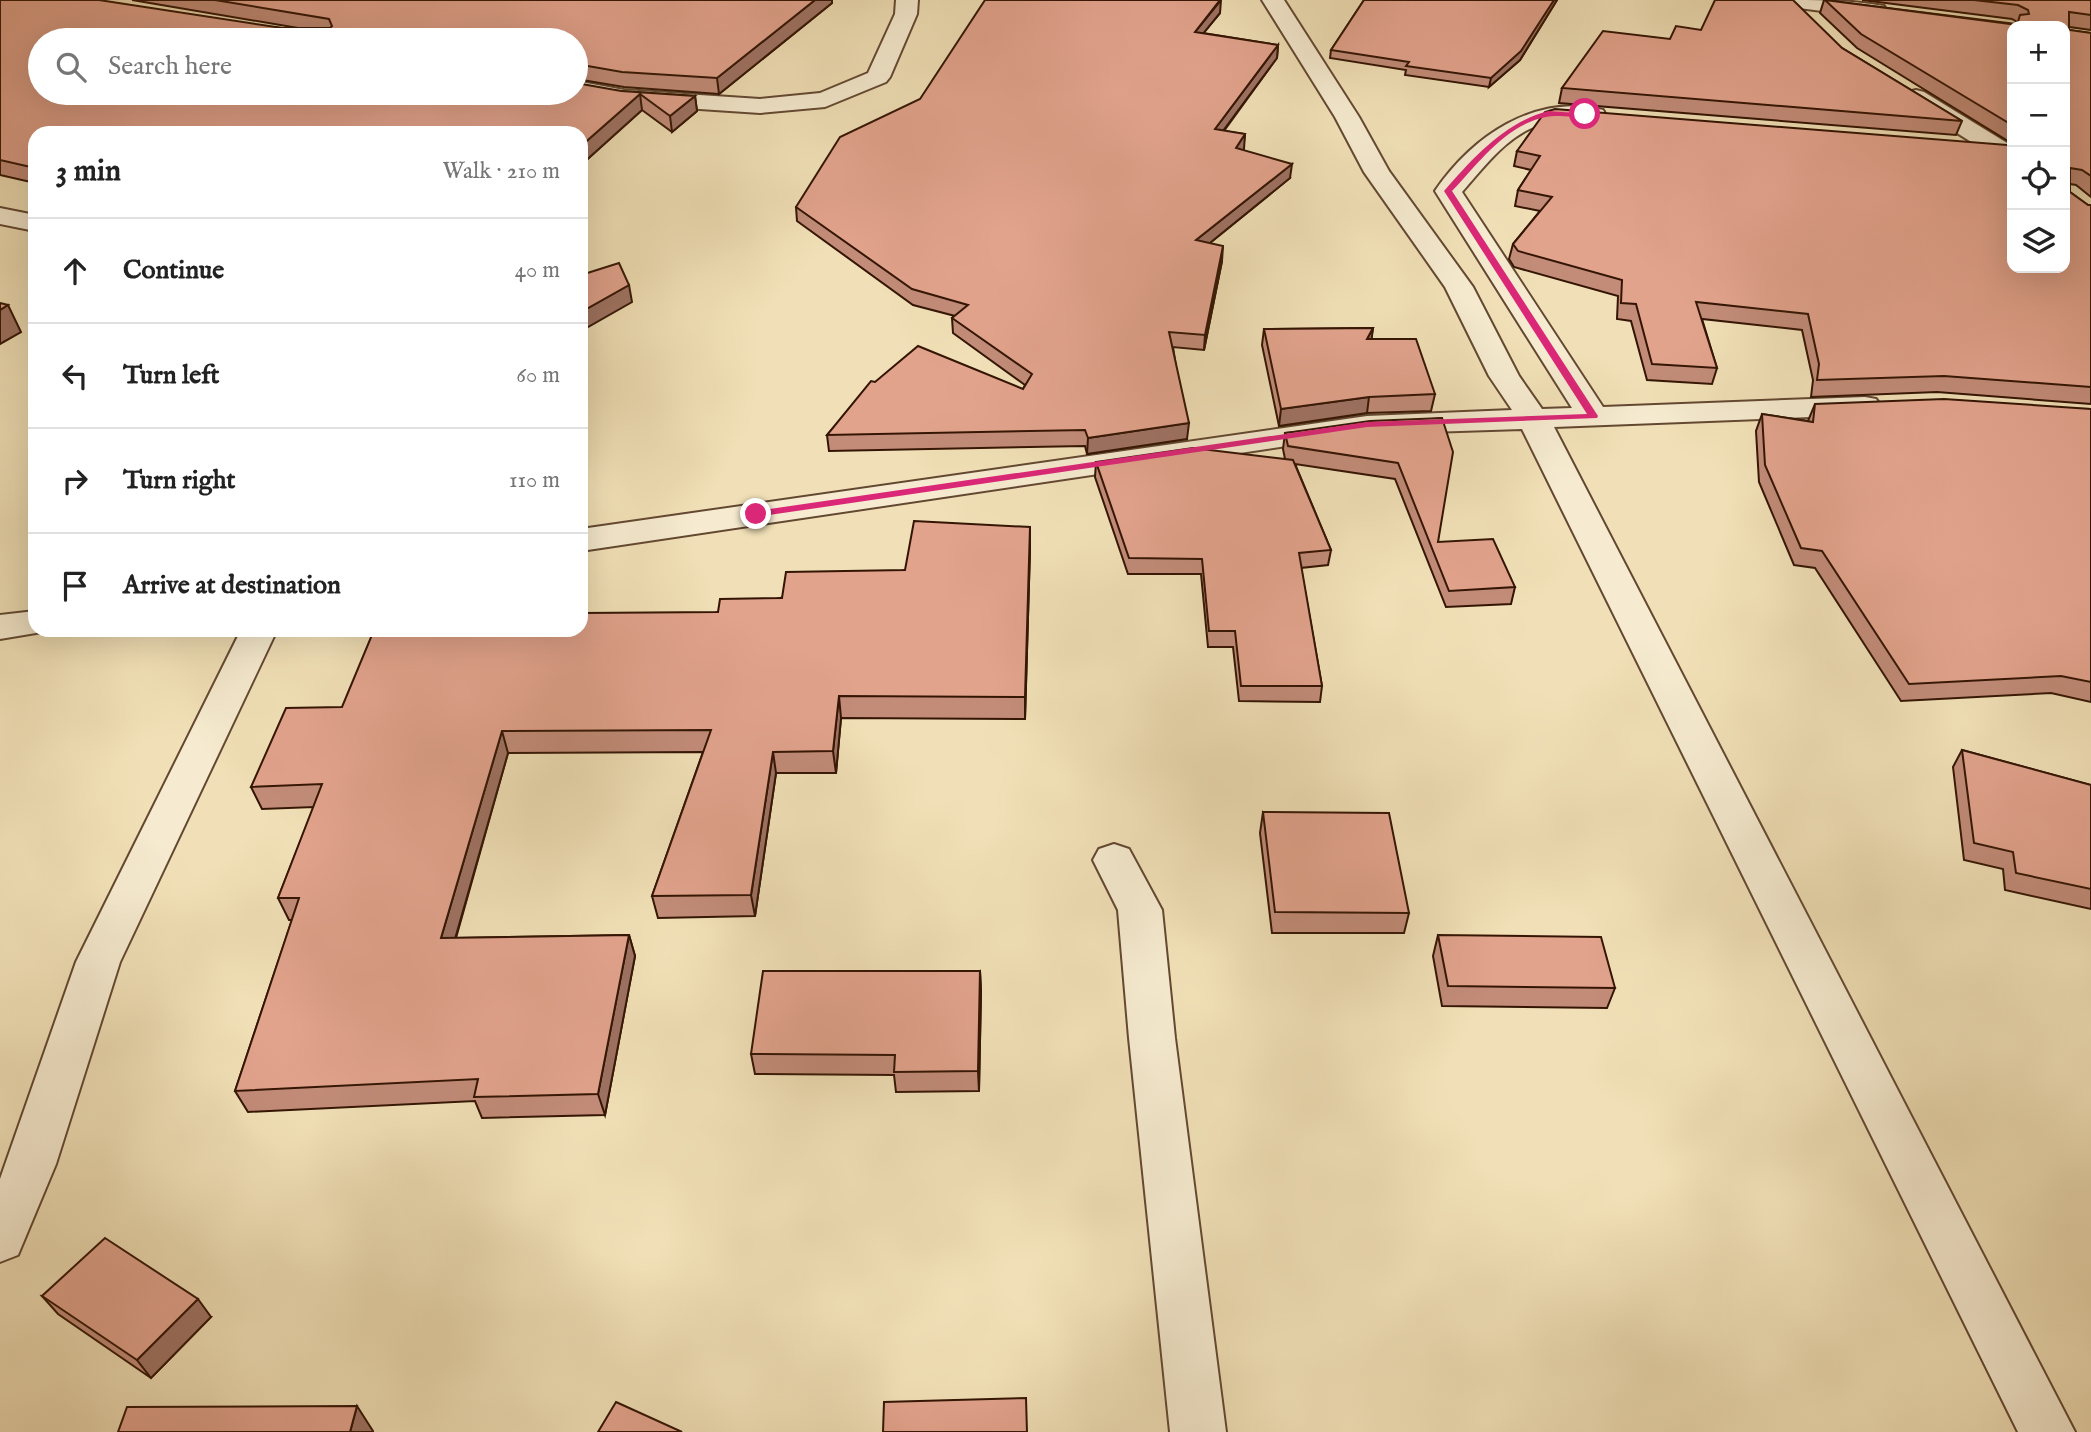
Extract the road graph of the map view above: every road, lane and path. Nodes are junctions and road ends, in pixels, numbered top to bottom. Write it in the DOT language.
graph roads {
  1 [pos="907,0"];
  2 [pos="1273,0"];
  3 [pos="1790,0"];
  4 [pos="1902,14"];
  5 [pos="1817,29"];
  6 [pos="1894,84"];
  7 [pos="588,90"];
  8 [pos="1613,116"];
  9 [pos="1945,144"];
  10 [pos="2007,153"];
  11 [pos="0,216"];
  12 [pos="28,222"];
  13 [pos="1896,405"];
  14 [pos="1594,416"];
  15 [pos="1533,418"];
  16 [pos="588,539"];
  17 [pos="28,624"];
  18 [pos="0,626"];
  19 [pos="256,637"];
  20 [pos="1114,860"];
  21 [pos="16,1164"];
  22 [pos="0,1239"];
  23 [pos="1198,1432"];
  24 [pos="2047,1432"];
  1 -- 7 [label="street"];
  2 -- 15 [label="street"];
  3 -- 4 [label="street"];
  3 -- 5 [label="street"];
  6 -- 10 [label="street"];
  8 -- 14 [label="street"];
  9 -- 10 [label="street"];
  11 -- 12 [label="street"];
  13 -- 14 [label="street"];
  14 -- 15 [label="street"];
  15 -- 16 [label="street"];
  15 -- 24 [label="street"];
  17 -- 18 [label="street"];
  19 -- 21 [label="street"];
  20 -- 23 [label="street"];
  21 -- 22 [label="street"];
}
